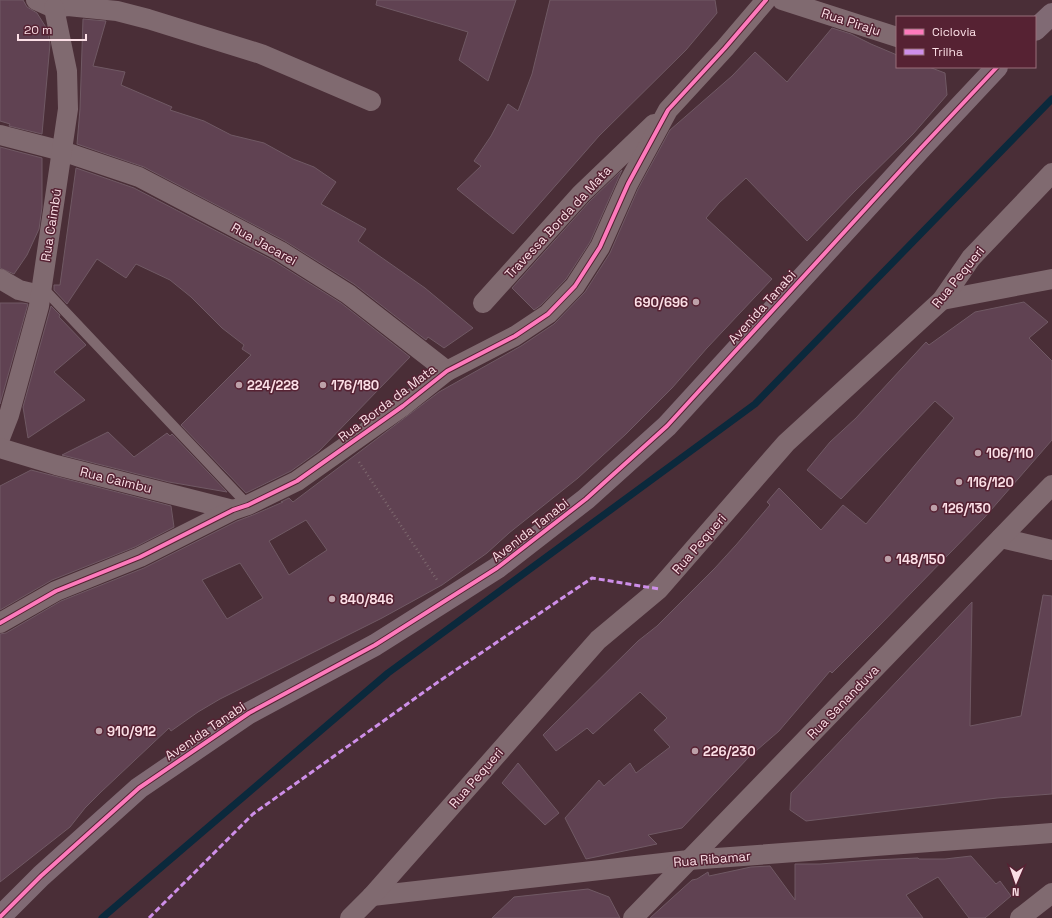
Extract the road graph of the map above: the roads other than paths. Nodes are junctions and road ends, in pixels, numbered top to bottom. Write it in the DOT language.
graph roads {
  1 [pos="36,0"];
  2 [pos="766,0"];
  3 [pos="782,0"];
  4 [pos="54,8"];
  5 [pos="1052,14"];
  6 [pos="1036,29"];
  7 [pos="896,37"];
  8 [pos="992,68"];
  9 [pos="371,101"];
  10 [pos="668,110"];
  11 [pos="0,135"];
  12 [pos="62,151"];
  13 [pos="1052,173"];
  14 [pos="0,278"];
  15 [pos="1052,280"];
  16 [pos="41,291"];
  17 [pos="942,300"];
  18 [pos="483,303"];
  19 [pos="447,371"];
  20 [pos="0,438"];
  21 [pos="0,448"];
  22 [pos="1052,485"];
  23 [pos="240,507"];
  24 [pos="1001,538"];
  25 [pos="1052,550"];
  26 [pos="0,623"];
  27 [pos="1052,833"];
  28 [pos="689,860"];
  29 [pos="1052,893"];
  30 [pos="372,896"];
  31 [pos="0,917"];
  32 [pos="350,918"];
  33 [pos="633,918"];
  34 [pos="1020,918"];
  1 -- 4 [label="street"];
  2 -- 10 [label="street, Rua Borda da Mata"];
  3 -- 7 [label="street, Rua Piraju"];
  4 -- 9 [label="street"];
  4 -- 12 [label="street, Rua Caimbú"];
  5 -- 6 [label="street"];
  8 -- 31 [label="street, Avenida Tanabi"];
  10 -- 18 [label="street, Travessa Borda da Mata"];
  10 -- 19 [label="street, Rua Borda da Mata"];
  11 -- 12 [label="street, Rua Jacarei"];
  12 -- 16 [label="street, Rua Caimbú"];
  12 -- 19 [label="street, Rua Jacarei"];
  13 -- 17 [label="street, Rua Pequeri"];
  14 -- 16 [label="street"];
  15 -- 17 [label="street"];
  16 -- 20 [label="street, Rua Caimbú"];
  16 -- 23 [label="lane"];
  17 -- 30 [label="street, Rua Pequeri"];
  19 -- 23 [label="street, Rua Borda da Mata"];
  21 -- 23 [label="street, Rua Caimbu"];
  22 -- 24 [label="street, Rua Sananduva"];
  23 -- 26 [label="street, Rua Borda da Mata"];
  24 -- 25 [label="street"];
  24 -- 28 [label="street, Rua Sananduva"];
  27 -- 28 [label="street, Rua Ribamar"];
  28 -- 30 [label="street, Rua Ribamar"];
  28 -- 33 [label="street, Rua Sananduva"];
  29 -- 34 [label="street"];
  30 -- 32 [label="street, Rua Pequeri"];
}
